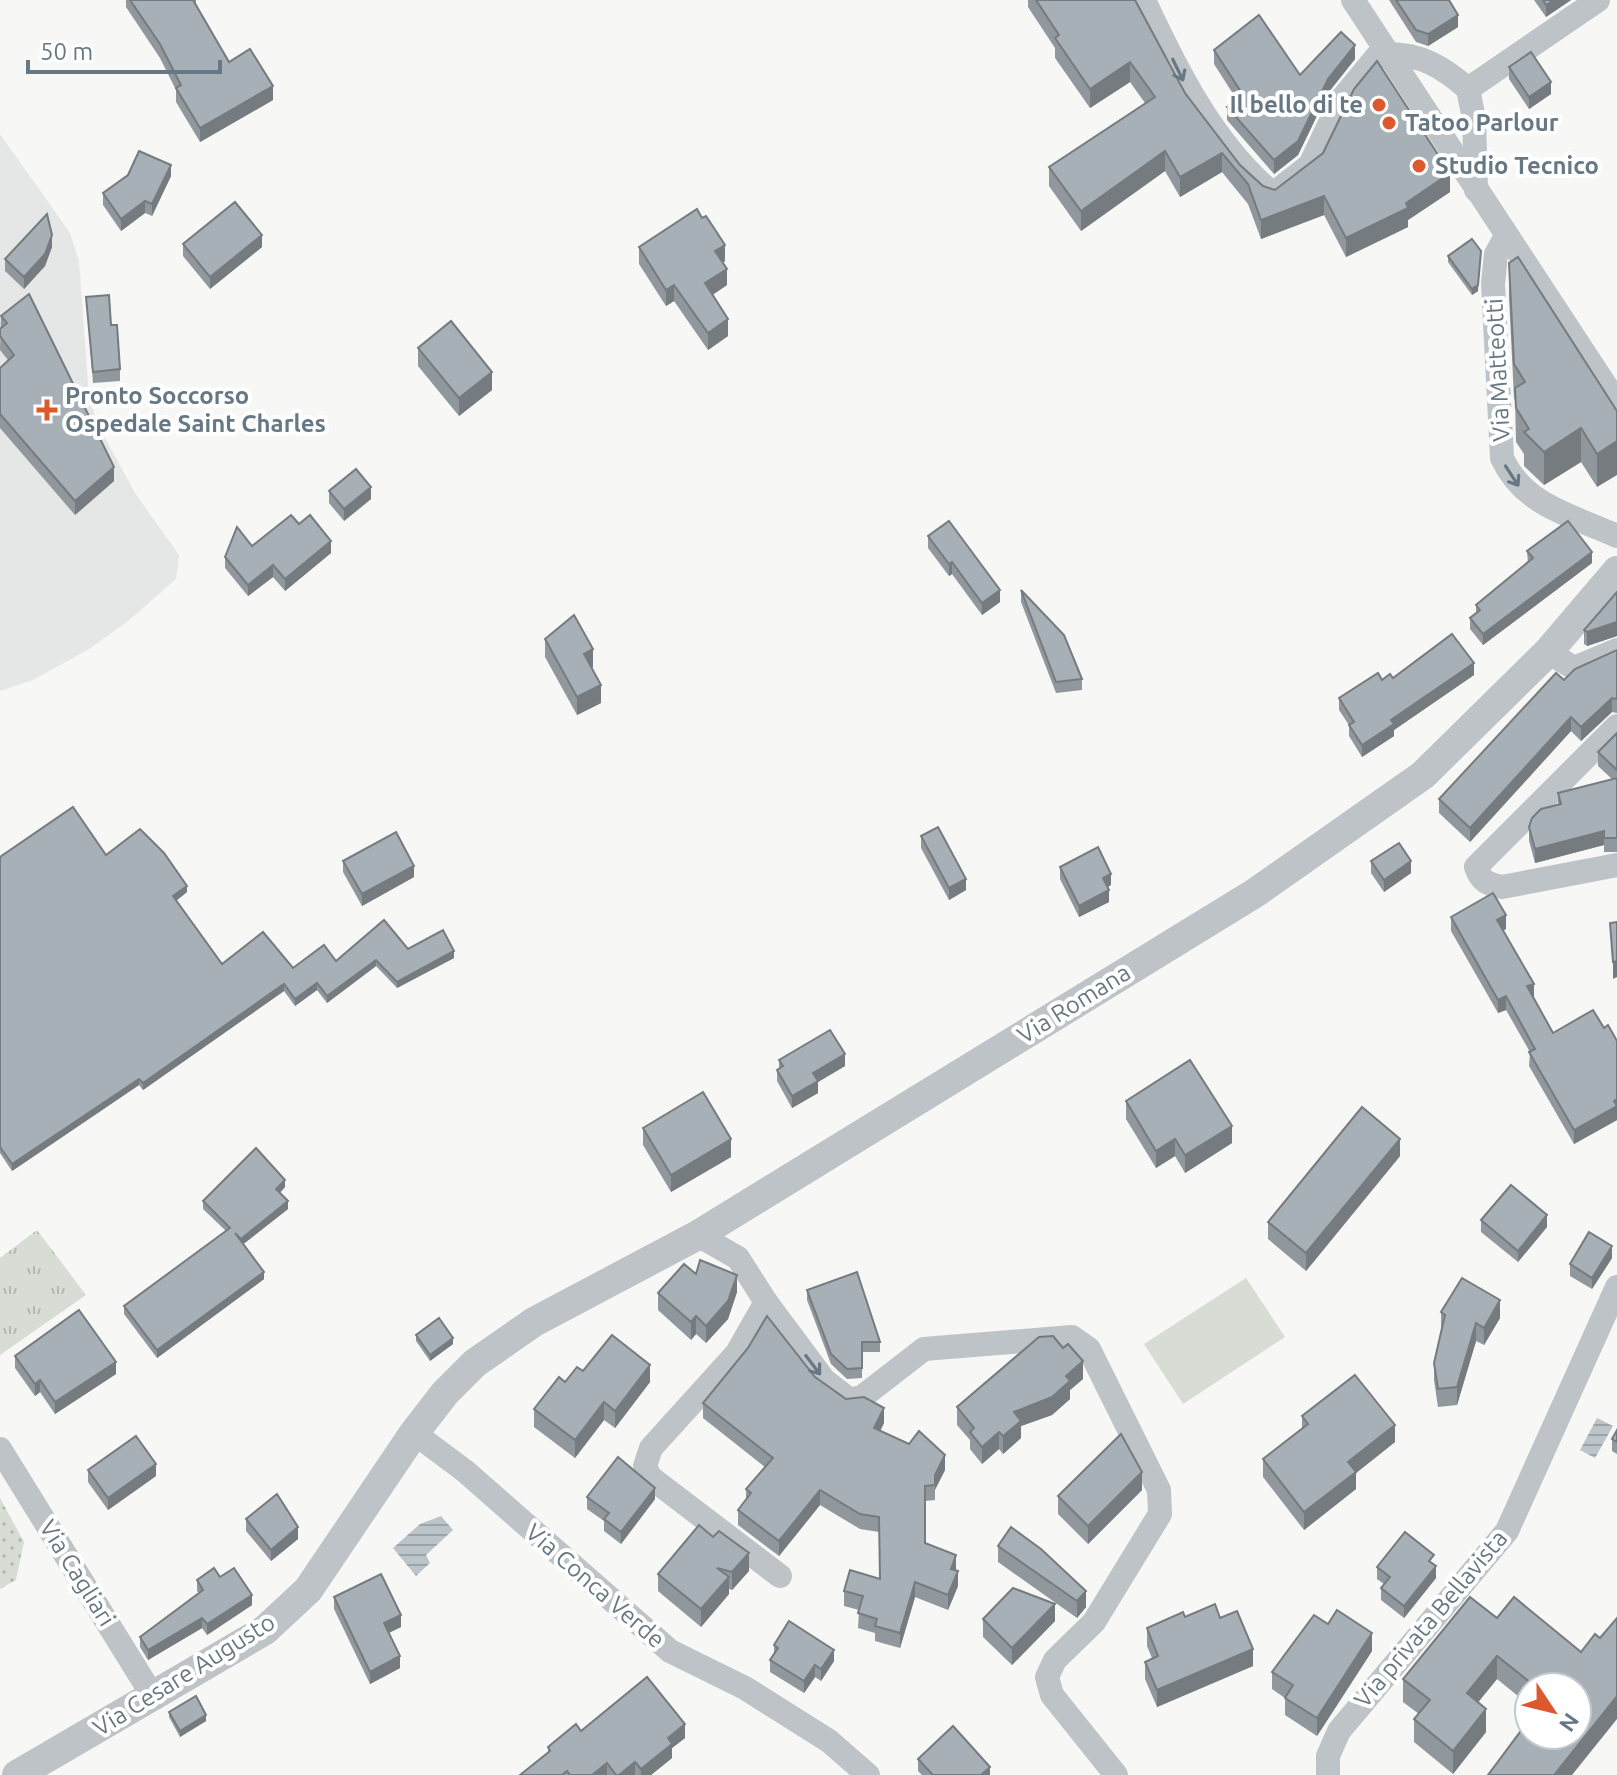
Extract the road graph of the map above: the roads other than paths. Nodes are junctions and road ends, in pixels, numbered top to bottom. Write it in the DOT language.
graph roads {
  1 [pos="1144,0"];
  2 [pos="1353,0"];
  3 [pos="1595,1"];
  4 [pos="1386,51"];
  5 [pos="1468,89"];
  6 [pos="1476,190"];
  7 [pos="1506,236"];
  8 [pos="1617,403"];
  9 [pos="1617,536"];
  10 [pos="1617,571"];
  11 [pos="1617,650"];
  12 [pos="1548,652"];
  13 [pos="1617,726"];
  14 [pos="1617,865"];
  15 [pos="698,1235"];
  16 [pos="1617,1287"];
  17 [pos="766,1302"];
  18 [pos="475,1363"];
  19 [pos="414,1433"];
  20 [pos="0,1449"];
  21 [pos="780,1576"];
  22 [pos="154,1698"];
  23 [pos="17,1775"];
  24 [pos="868,1775"];
  25 [pos="1116,1775"];
  26 [pos="1328,1775"];
  1 -- 4 [label="street, one-way"];
  2 -- 4 [label="street"];
  3 -- 5 [label="street"];
  4 -- 5 [label="street"];
  4 -- 6 [label="street"];
  5 -- 6 [label="street"];
  6 -- 7 [label="street"];
  7 -- 8 [label="street"];
  7 -- 9 [label="street, Via Matteotti, one-way"];
  10 -- 12 [label="street, Via Romana"];
  11 -- 12 [label="street"];
  12 -- 15 [label="street, Via Romana"];
  13 -- 14 [label="street"];
  15 -- 17 [label="street"];
  15 -- 18 [label="street, Via Romana"];
  16 -- 26 [label="street, Via privata Bellavista"];
  17 -- 21 [label="street"];
  17 -- 25 [label="street, one-way"];
  18 -- 19 [label="street, Via Cesare Augusto"];
  19 -- 22 [label="street, Via Cesare Augusto"];
  19 -- 24 [label="street, Via Conca Verde"];
  20 -- 22 [label="street, Via Cagliari"];
  22 -- 23 [label="street, Via Cesare Augusto"];
}
